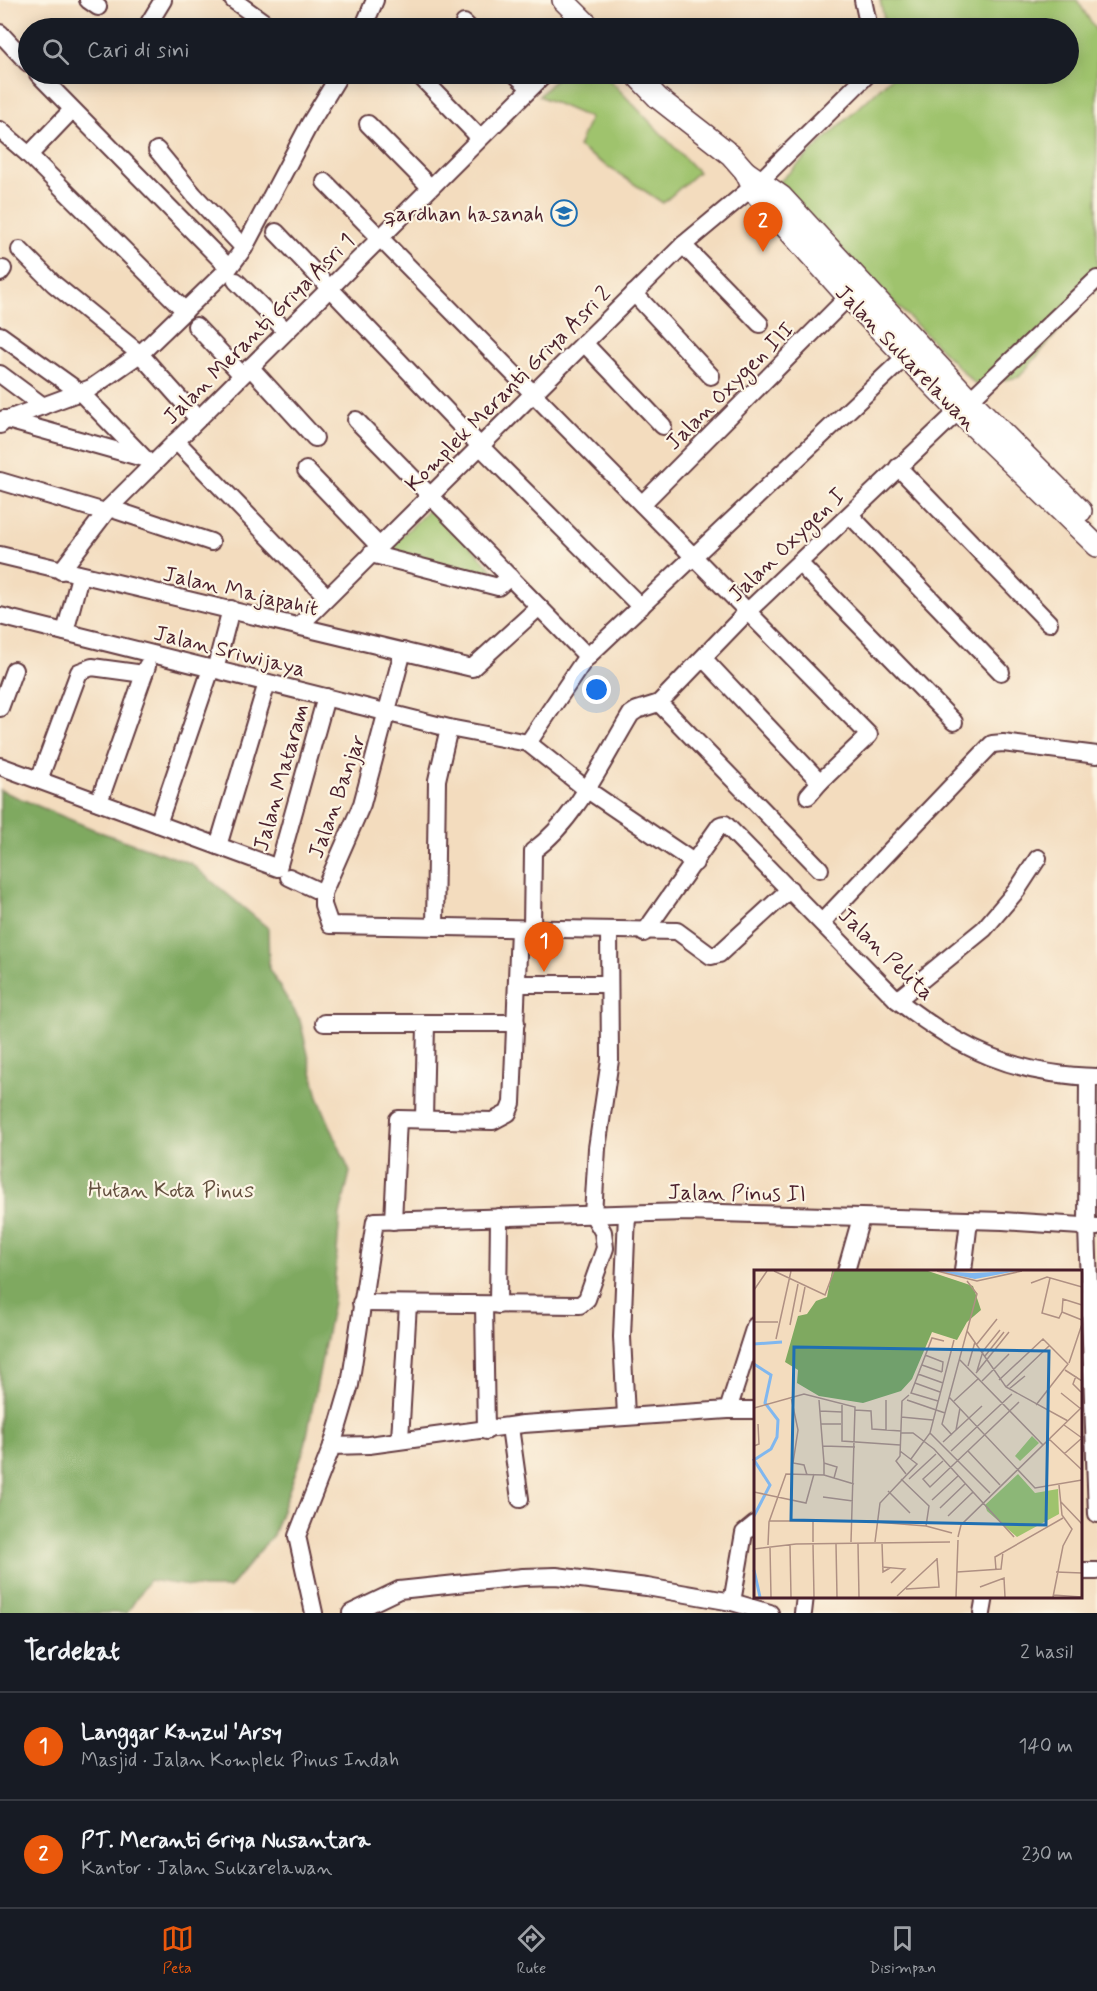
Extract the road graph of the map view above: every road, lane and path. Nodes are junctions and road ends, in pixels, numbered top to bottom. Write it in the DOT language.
graph roads {
  1 [pos="164,0"];
  2 [pos="233,0"];
  3 [pos="375,0"];
  4 [pos="563,0"];
  5 [pos="863,0"];
  6 [pos="152,18"];
  7 [pos="258,18"];
  8 [pos="367,18"];
  9 [pos="580,18"];
  10 [pos="867,18"];
  11 [pos="0,33"];
  12 [pos="18,52"];
  13 [pos="47,84"];
  14 [pos="332,84"];
  15 [pos="428,84"];
  16 [pos="526,84"];
  17 [pos="534,84"];
  18 [pos="644,84"];
  19 [pos="857,84"];
  20 [pos="530,88"];
  21 [pos="72,110"];
  22 [pos="368,124"];
  23 [pos="0,129"];
  24 [pos="480,138"];
  25 [pos="157,150"];
  26 [pos="29,155"];
  27 [pos="753,180"];
  28 [pos="325,182"];
  29 [pos="430,188"];
  30 [pos="276,232"];
  31 [pos="381,237"];
  32 [pos="683,245"];
  33 [pos="244,248"];
  34 [pos="20,250"];
  35 [pos="232,274"];
  36 [pos="1097,279"];
  37 [pos="330,288"];
  38 [pos="634,293"];
  39 [pos="848,297"];
  40 [pos="185,311"];
  41 [pos="760,324"];
  42 [pos="196,326"];
  43 [pos="286,331"];
  44 [pos="0,335"];
  45 [pos="584,343"];
  46 [pos="141,354"];
  47 [pos="904,357"];
  48 [pos="246,371"];
  49 [pos="0,374"];
  50 [pos="711,376"];
  51 [pos="81,393"];
  52 [pos="532,395"];
  53 [pos="44,406"];
  54 [pos="965,406"];
  55 [pos="198,419"];
  56 [pos="2,420"];
  57 [pos="356,420"];
  58 [pos="663,426"];
  59 [pos="315,438"];
  60 [pos="176,441"];
  61 [pos="480,446"];
  62 [pos="151,460"];
  63 [pos="898,467"];
  64 [pos="306,470"];
  65 [pos="0,481"];
  66 [pos="430,495"];
  67 [pos="642,504"];
  68 [pos="107,510"];
  69 [pos="850,515"];
  70 [pos="1097,526"];
  71 [pos="211,542"];
  72 [pos="1097,546"];
  73 [pos="375,550"];
  74 [pos="0,555"];
  75 [pos="694,556"];
  76 [pos="800,564"];
  77 [pos="62,571"];
  78 [pos="80,576"];
  79 [pos="510,577"];
  80 [pos="327,597"];
  81 [pos="539,607"];
  82 [pos="641,607"];
  83 [pos="231,609"];
  84 [pos="748,610"];
  85 [pos="0,616"];
  86 [pos="1049,623"];
  87 [pos="298,626"];
  88 [pos="65,632"];
  89 [pos="403,651"];
  90 [pos="151,654"];
  91 [pos="588,657"];
  92 [pos="704,659"];
  93 [pos="213,669"];
  94 [pos="14,670"];
  95 [pos="1001,672"];
  96 [pos="144,674"];
  97 [pos="267,683"];
  98 [pos="326,698"];
  99 [pos="659,703"];
  100 [pos="0,708"];
  101 [pos="387,713"];
  102 [pos="954,722"];
  103 [pos="449,728"];
  104 [pos="528,743"];
  105 [pos="1097,755"];
  106 [pos="0,766"];
  107 [pos="39,780"];
  108 [pos="820,782"];
  109 [pos="586,789"];
  110 [pos="808,796"];
  111 [pos="99,802"];
  112 [pos="158,824"];
  113 [pos="218,846"];
  114 [pos="1038,858"];
  115 [pos="695,862"];
  116 [pos="820,869"];
  117 [pos="283,873"];
  118 [pos="790,889"];
  119 [pos="323,893"];
  120 [pos="822,922"];
  121 [pos="435,927"];
  122 [pos="526,928"];
  123 [pos="609,930"];
  124 [pos="644,933"];
  125 [pos="517,984"];
  126 [pos="609,984"];
  127 [pos="897,1000"];
  128 [pos="324,1023"];
  129 [pos="426,1023"];
  130 [pos="516,1023"];
  131 [pos="1093,1077"];
  132 [pos="424,1119"];
  133 [pos="627,1214"];
  134 [pos="593,1215"];
  135 [pos="499,1217"];
  136 [pos="861,1218"];
  137 [pos="393,1221"];
  138 [pos="969,1221"];
  139 [pos="1092,1227"];
  140 [pos="846,1270"];
  141 [pos="963,1270"];
  142 [pos="361,1303"];
  143 [pos="408,1304"];
  144 [pos="491,1305"];
  145 [pos="754,1329"];
  146 [pos="728,1410"];
  147 [pos="754,1410"];
  148 [pos="626,1416"];
  149 [pos="510,1427"];
  150 [pos="486,1431"];
  151 [pos="400,1438"];
  152 [pos="332,1446"];
  153 [pos="1096,1473"];
  154 [pos="520,1499"];
  155 [pos="1097,1514"];
  156 [pos="754,1525"];
  157 [pos="1097,1570"];
  158 [pos="1082,1571"];
  159 [pos="805,1598"];
  160 [pos="985,1598"];
  161 [pos="732,1602"];
  162 [pos="314,1613"];
  163 [pos="351,1613"];
  164 [pos="770,1613"];
  165 [pos="803,1613"];
  166 [pos="982,1613"];
  1 -- 6 [label="street"];
  2 -- 7 [label="street"];
  3 -- 8 [label="street"];
  4 -- 9 [label="main road"];
  5 -- 10 [label="street"];
  11 -- 12 [label="street"];
  13 -- 21 [label="street"];
  14 -- 33 [label="street"];
  15 -- 24 [label="street"];
  16 -- 20 [label="street"];
  17 -- 20 [label="street, Jalan Meranti Griya Asri 1"];
  18 -- 27 [label="main road"];
  19 -- 27 [label="street"];
  20 -- 24 [label="street, Jalan Meranti Griya Asri 1"];
  21 -- 26 [label="street"];
  21 -- 35 [label="street"];
  22 -- 29 [label="street"];
  23 -- 26 [label="street"];
  24 -- 29 [label="street, Jalan Meranti Griya Asri 1"];
  25 -- 33 [label="street"];
  26 -- 40 [label="street"];
  27 -- 32 [label="street, Komplek Meranti Griya Asri 2"];
  27 -- 39 [label="main road, Jalan Sukarelawan"];
  27 -- 54 [label="main road, Jalan Sukarelawan"];
  28 -- 31 [label="street"];
  29 -- 31 [label="street, Jalan Meranti Griya Asri 1"];
  30 -- 37 [label="street"];
  31 -- 37 [label="street, Jalan Meranti Griya Asri 1"];
  31 -- 52 [label="street"];
  32 -- 38 [label="street, Komplek Meranti Griya Asri 2"];
  32 -- 41 [label="street"];
  33 -- 35 [label="street"];
  34 -- 46 [label="street"];
  35 -- 40 [label="street"];
  35 -- 43 [label="street"];
  36 -- 54 [label="street, Jalan Oxygen I"];
  37 -- 43 [label="street, Jalan Meranti Griya Asri 1"];
  37 -- 61 [label="street"];
  38 -- 45 [label="street, Komplek Meranti Griya Asri 2"];
  38 -- 50 [label="street"];
  39 -- 47 [label="main road, Jalan Sukarelawan"];
  39 -- 67 [label="street, Jalan Oxygen III"];
  40 -- 46 [label="street"];
  42 -- 48 [label="street"];
  43 -- 48 [label="street, Jalan Meranti Griya Asri 1"];
  44 -- 51 [label="street"];
  45 -- 52 [label="street, Komplek Meranti Griya Asri 2"];
  45 -- 58 [label="street"];
  46 -- 51 [label="street"];
  46 -- 55 [label="street"];
  47 -- 54 [label="main road, Jalan Sukarelawan"];
  47 -- 75 [label="street"];
  48 -- 55 [label="street, Jalan Meranti Griya Asri 1"];
  48 -- 59 [label="street"];
  49 -- 53 [label="street"];
  51 -- 53 [label="street"];
  51 -- 62 [label="street"];
  52 -- 61 [label="street, Komplek Meranti Griya Asri 2"];
  52 -- 67 [label="street"];
  53 -- 56 [label="street"];
  54 -- 63 [label="street, Jalan Oxygen I"];
  54 -- 70 [label="main road, Jalan Sukarelawan"];
  54 -- 72 [label="main road, Jalan Sukarelawan"];
  55 -- 60 [label="street, Jalan Meranti Griya Asri 1"];
  56 -- 62 [label="street"];
  57 -- 66 [label="street"];
  60 -- 62 [label="street, Jalan Meranti Griya Asri 1"];
  60 -- 80 [label="street"];
  61 -- 66 [label="street, Komplek Meranti Griya Asri 2"];
  61 -- 82 [label="street"];
  62 -- 68 [label="street, Jalan Meranti Griya Asri 1"];
  63 -- 69 [label="street, Jalan Oxygen I"];
  63 -- 86 [label="street"];
  64 -- 73 [label="street"];
  65 -- 68 [label="street"];
  66 -- 73 [label="street, Komplek Meranti Griya Asri 2"];
  66 -- 79 [label="street"];
  67 -- 75 [label="street"];
  68 -- 71 [label="street"];
  68 -- 77 [label="street, Jalan Meranti Griya Asri 1"];
  69 -- 76 [label="street, Jalan Oxygen I"];
  69 -- 95 [label="street"];
  73 -- 79 [label="street"];
  73 -- 80 [label="street, Komplek Meranti Griya Asri 2"];
  74 -- 77 [label="street, Jalan Majapahit"];
  75 -- 82 [label="street"];
  75 -- 84 [label="street"];
  76 -- 84 [label="street, Jalan Oxygen I"];
  76 -- 102 [label="street"];
  77 -- 78 [label="street, Jalan Majapahit"];
  78 -- 83 [label="street, Jalan Majapahit"];
  78 -- 88 [label="street"];
  79 -- 81 [label="street"];
  80 -- 87 [label="street, Komplek Meranti Griya Asri 2"];
  81 -- 89 [label="street, Jalan Majapahit"];
  81 -- 91 [label="street"];
  82 -- 91 [label="street"];
  83 -- 87 [label="street, Jalan Majapahit"];
  83 -- 93 [label="street"];
  84 -- 92 [label="street, Jalan Oxygen I"];
  84 -- 108 [label="street"];
  85 -- 88 [label="street, Jalan Sriwijaya"];
  87 -- 89 [label="street, Jalan Majapahit"];
  88 -- 90 [label="street, Jalan Sriwijaya"];
  89 -- 101 [label="street, Jalan Banjar"];
  90 -- 93 [label="street, Jalan Sriwijaya"];
  90 -- 96 [label="street"];
  91 -- 104 [label="street"];
  92 -- 99 [label="street, Jalan Oxygen I"];
  92 -- 108 [label="street"];
  93 -- 97 [label="street, Jalan Sriwijaya"];
  93 -- 112 [label="street"];
  94 -- 100 [label="street"];
  96 -- 107 [label="street"];
  96 -- 111 [label="street"];
  97 -- 98 [label="street, Jalan Sriwijaya"];
  97 -- 113 [label="street"];
  98 -- 101 [label="street, Jalan Sriwijaya"];
  98 -- 117 [label="street, Jalan Mataram"];
  99 -- 109 [label="street, Jalan Oxygen I"];
  99 -- 116 [label="street"];
  101 -- 103 [label="street, Jalan Sriwijaya"];
  101 -- 119 [label="street, Jalan Banjar"];
  103 -- 104 [label="street"];
  103 -- 121 [label="street"];
  104 -- 109 [label="street"];
  105 -- 120 [label="street"];
  106 -- 107 [label="street"];
  107 -- 111 [label="street"];
  108 -- 110 [label="street"];
  109 -- 115 [label="street"];
  109 -- 122 [label="street"];
  111 -- 112 [label="street"];
  112 -- 113 [label="street"];
  113 -- 117 [label="street"];
  114 -- 127 [label="street"];
  115 -- 118 [label="street, Jalan Pelita"];
  115 -- 124 [label="street"];
  117 -- 119 [label="street"];
  118 -- 120 [label="street, Jalan Pelita"];
  118 -- 124 [label="street"];
  119 -- 121 [label="street"];
  120 -- 127 [label="street, Jalan Pelita"];
  121 -- 122 [label="street"];
  122 -- 123 [label="street"];
  122 -- 125 [label="street"];
  123 -- 124 [label="street"];
  123 -- 126 [label="street"];
  125 -- 126 [label="street"];
  125 -- 130 [label="street"];
  126 -- 134 [label="street"];
  127 -- 131 [label="street, Jalan Pelita"];
  128 -- 129 [label="street"];
  129 -- 130 [label="street"];
  129 -- 132 [label="street"];
  130 -- 132 [label="street"];
  131 -- 139 [label="street"];
  132 -- 137 [label="street"];
  133 -- 134 [label="street, Jalan Pinus II"];
  133 -- 136 [label="street, Jalan Pinus II"];
  133 -- 148 [label="street"];
  134 -- 135 [label="street, Jalan Pinus II"];
  134 -- 144 [label="street"];
  135 -- 137 [label="street, Jalan Pinus II"];
  135 -- 144 [label="street"];
  136 -- 138 [label="street, Jalan Pinus II"];
  136 -- 140 [label="street"];
  137 -- 142 [label="street, Jalan Pinus II"];
  138 -- 139 [label="street, Jalan Pinus II"];
  138 -- 141 [label="street"];
  139 -- 153 [label="street"];
  142 -- 143 [label="street"];
  142 -- 152 [label="street"];
  143 -- 144 [label="street"];
  143 -- 151 [label="street"];
  144 -- 150 [label="street"];
  145 -- 146 [label="street"];
  146 -- 147 [label="street"];
  146 -- 148 [label="street"];
  148 -- 149 [label="street"];
  149 -- 150 [label="street"];
  149 -- 154 [label="street"];
  150 -- 151 [label="street"];
  151 -- 152 [label="street"];
  152 -- 162 [label="street"];
  153 -- 155 [label="street"];
  156 -- 161 [label="street"];
  157 -- 158 [label="street"];
  159 -- 165 [label="street"];
  160 -- 166 [label="street"];
  161 -- 163 [label="street"];
  161 -- 164 [label="street"];
}
